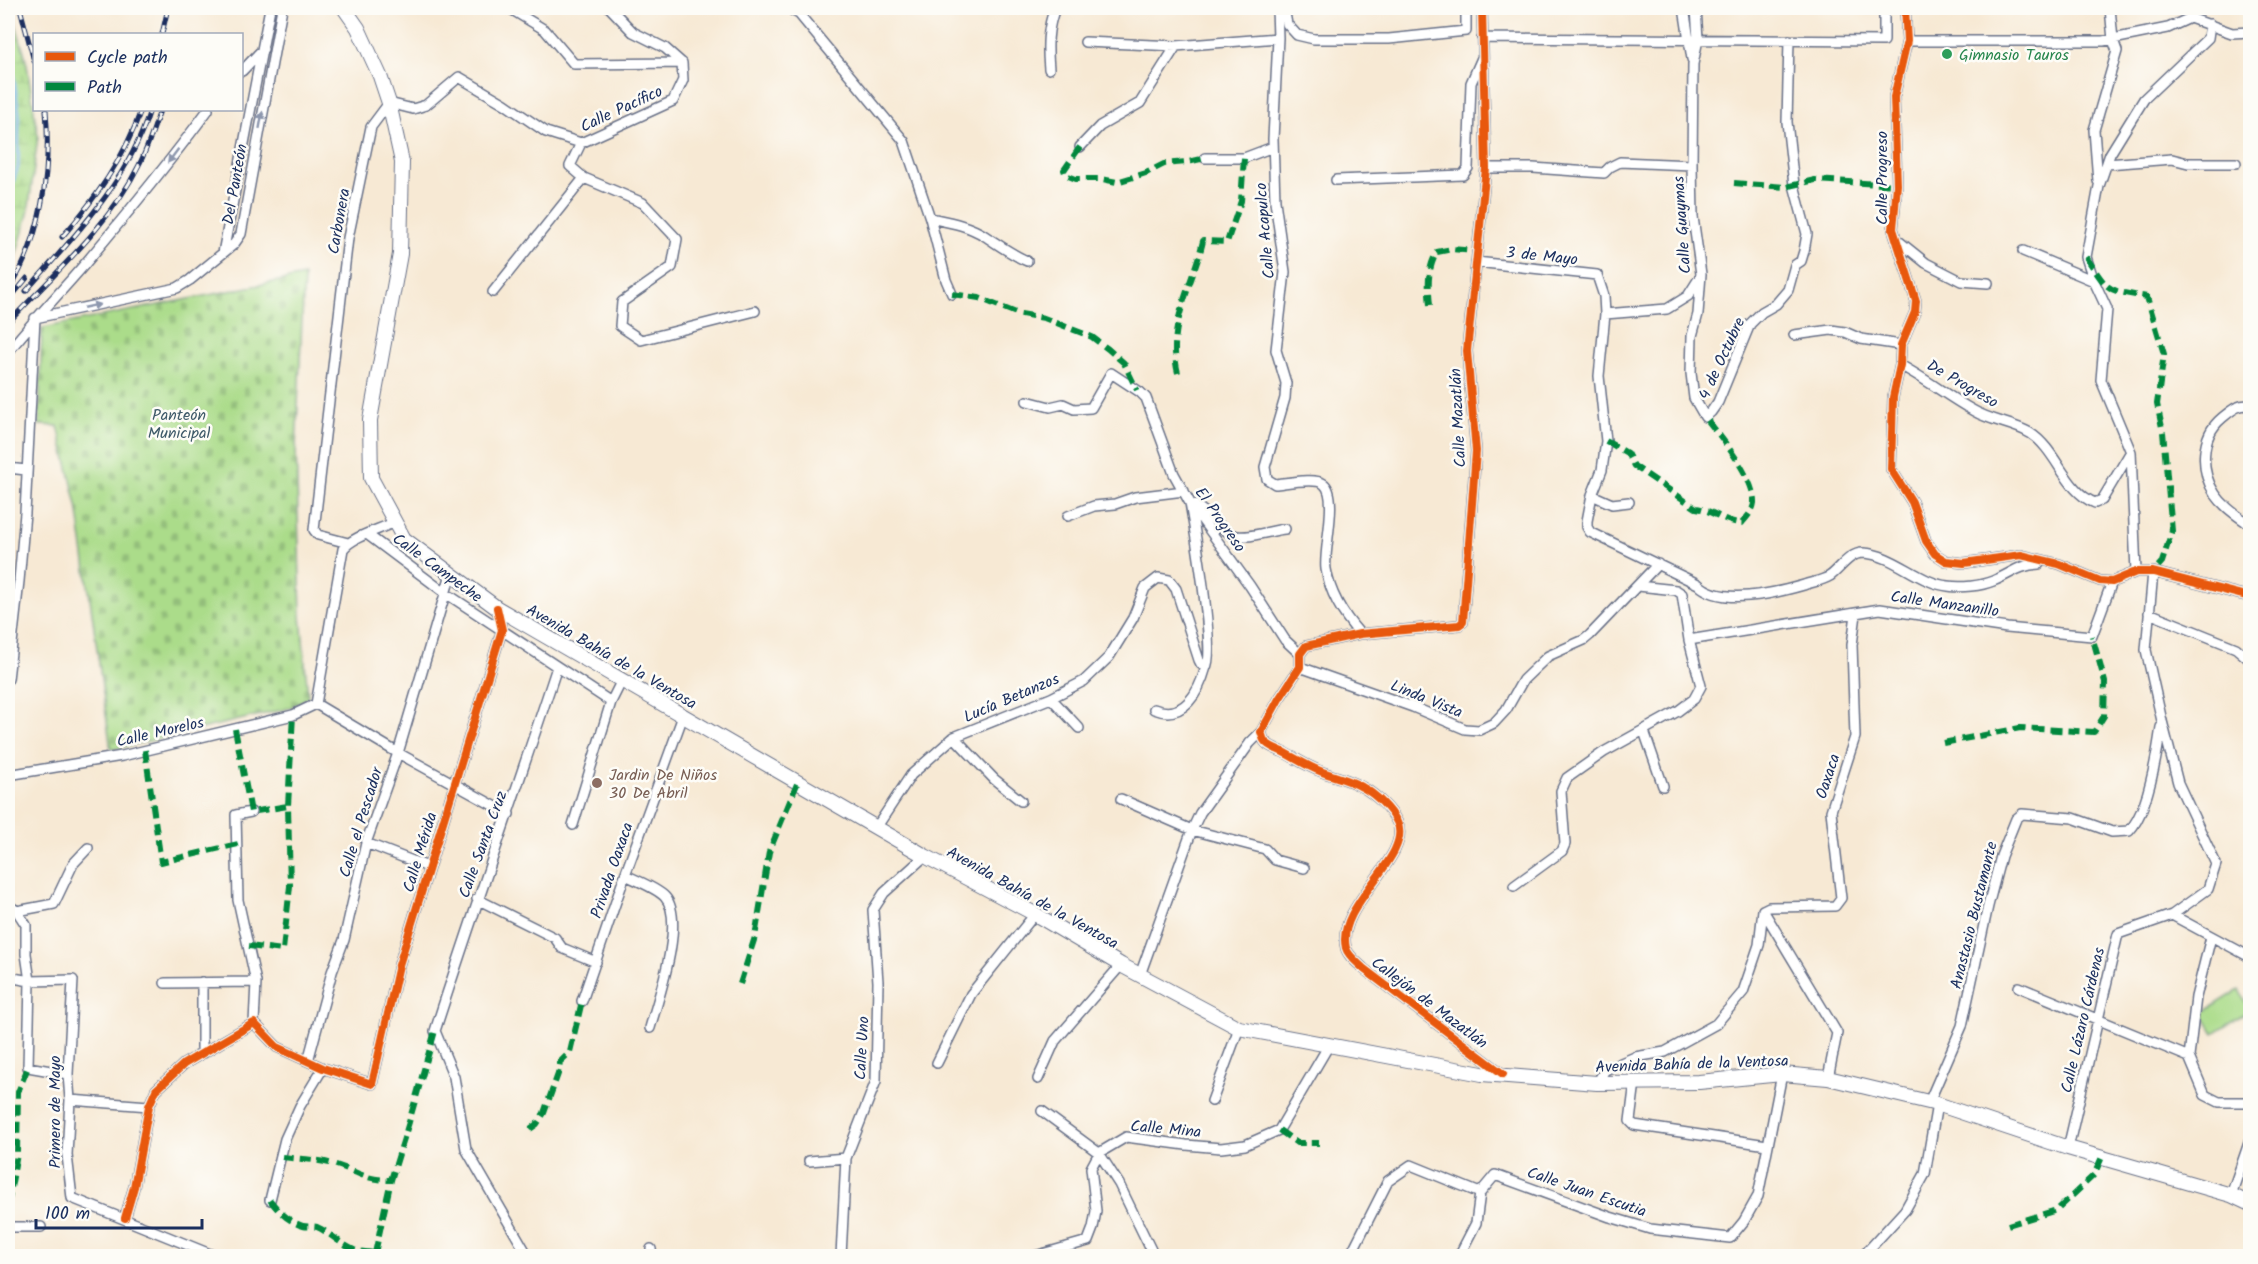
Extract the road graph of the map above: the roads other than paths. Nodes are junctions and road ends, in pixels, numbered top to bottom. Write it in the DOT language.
graph roads {
  1 [pos="270,8"];
  2 [pos="282,8"];
  3 [pos="344,8"];
  4 [pos="509,8"];
  5 [pos="610,8"];
  6 [pos="788,8"];
  7 [pos="1055,8"];
  8 [pos="1277,8"];
  9 [pos="1284,8"];
  10 [pos="1466,8"];
  11 [pos="1482,8"];
  12 [pos="1684,8"];
  13 [pos="1696,8"];
  14 [pos="1884,8"];
  15 [pos="1905,8"];
  16 [pos="2110,8"];
  17 [pos="2210,24"];
  18 [pos="2250,32"];
  19 [pos="1278,38"];
  20 [pos="1482,39"];
  21 [pos="1687,39"];
  22 [pos="1698,39"];
  23 [pos="1789,40"];
  24 [pos="2113,40"];
  25 [pos="1907,41"];
  26 [pos="1085,42"];
  27 [pos="1176,46"];
  28 [pos="263,49"];
  29 [pos="1483,56"];
  30 [pos="682,63"];
  31 [pos="1693,64"];
  32 [pos="1049,69"];
  33 [pos="243,70"];
  34 [pos="389,103"];
  35 [pos="207,111"];
  36 [pos="581,143"];
  37 [pos="1080,147"];
  38 [pos="1273,147"];
  39 [pos="1205,158"];
  40 [pos="2236,163"];
  41 [pos="2107,164"];
  42 [pos="1692,165"];
  43 [pos="1486,168"];
  44 [pos="584,178"];
  45 [pos="1336,180"];
  46 [pos="2099,186"];
  47 [pos="930,218"];
  48 [pos="1896,239"];
  49 [pos="2023,251"];
  50 [pos="223,253"];
  51 [pos="1027,261"];
  52 [pos="1476,262"];
  53 [pos="1701,274"];
  54 [pos="2094,281"];
  55 [pos="1988,283"];
  56 [pos="493,292"];
  57 [pos="952,294"];
  58 [pos="755,311"];
  59 [pos="1605,314"];
  60 [pos="35,318"];
  61 [pos="1794,335"];
  62 [pos="1901,345"];
  63 [pos="8,352"];
  64 [pos="1900,365"];
  65 [pos="1027,401"];
  66 [pos="2250,405"];
  67 [pos="1705,417"];
  68 [pos="2131,452"];
  69 [pos="8,468"];
  70 [pos="26,470"];
  71 [pos="1184,491"];
  72 [pos="1592,495"];
  73 [pos="1190,502"];
  74 [pos="1629,502"];
  75 [pos="1068,516"];
  76 [pos="394,522"];
  77 [pos="2246,522"];
  78 [pos="1285,529"];
  79 [pos="369,535"];
  80 [pos="348,543"];
  81 [pos="2048,563"];
  82 [pos="1658,564"];
  83 [pos="2136,572"];
  84 [pos="2153,572"];
  85 [pos="451,574"];
  86 [pos="8,579"];
  87 [pos="20,581"];
  88 [pos="2112,582"];
  89 [pos="1638,586"];
  90 [pos="444,592"];
  91 [pos="2250,597"];
  92 [pos="497,608"];
  93 [pos="2149,613"];
  94 [pos="1856,614"];
  95 [pos="502,630"];
  96 [pos="1360,634"];
  97 [pos="1689,640"];
  98 [pos="1300,654"];
  99 [pos="2250,660"];
  100 [pos="557,667"];
  101 [pos="1206,667"];
  102 [pos="1300,667"];
  103 [pos="8,679"];
  104 [pos="622,681"];
  105 [pos="1051,698"];
  106 [pos="610,702"];
  107 [pos="316,704"];
  108 [pos="1154,709"];
  109 [pos="683,716"];
  110 [pos="2162,721"];
  111 [pos="1079,728"];
  112 [pos="1644,731"];
  113 [pos="1261,732"];
  114 [pos="954,737"];
  115 [pos="398,753"];
  116 [pos="8,776"];
  117 [pos="454,783"];
  118 [pos="1663,786"];
  119 [pos="1121,799"];
  120 [pos="1021,801"];
  121 [pos="250,812"];
  122 [pos="509,814"];
  123 [pos="573,825"];
  124 [pos="876,828"];
  125 [pos="1192,830"];
  126 [pos="366,843"];
  127 [pos="88,848"];
  128 [pos="925,856"];
  129 [pos="428,867"];
  130 [pos="1304,868"];
  131 [pos="625,874"];
  132 [pos="1514,886"];
  133 [pos="477,899"];
  134 [pos="8,905"];
  135 [pos="1763,910"];
  136 [pos="18,911"];
  137 [pos="1035,914"];
  138 [pos="2172,915"];
  139 [pos="2211,937"];
  140 [pos="2250,957"];
  141 [pos="596,962"];
  142 [pos="1121,965"];
  143 [pos="1140,975"];
  144 [pos="8,977"];
  145 [pos="30,981"];
  146 [pos="202,982"];
  147 [pos="256,982"];
  148 [pos="165,983"];
  149 [pos="2019,987"];
  150 [pos="582,1001"];
  151 [pos="2098,1021"];
  152 [pos="254,1023"];
  153 [pos="650,1028"];
  154 [pos="1239,1028"];
  155 [pos="1329,1045"];
  156 [pos="204,1053"];
  157 [pos="2189,1057"];
  158 [pos="308,1061"];
  159 [pos="938,1063"];
  160 [pos="323,1068"];
  161 [pos="68,1074"];
  162 [pos="1503,1074"];
  163 [pos="1782,1074"];
  164 [pos="1828,1078"];
  165 [pos="1038,1079"];
  166 [pos="1635,1082"];
  167 [pos="1597,1083"];
  168 [pos="70,1100"];
  169 [pos="1212,1101"];
  170 [pos="2250,1102"];
  171 [pos="1933,1103"];
  172 [pos="149,1106"];
  173 [pos="1042,1112"];
  174 [pos="2250,1140"];
  175 [pos="1767,1145"];
  176 [pos="2068,1148"];
  177 [pos="1099,1153"];
  178 [pos="846,1158"];
  179 [pos="809,1161"];
  180 [pos="1480,1193"];
  181 [pos="2231,1195"];
  182 [pos="270,1200"];
  183 [pos="2250,1204"];
  184 [pos="125,1218"];
  185 [pos="8,1227"];
  186 [pos="41,1227"];
  187 [pos="215,1257"];
  188 [pos="528,1257"];
  189 [pos="841,1257"];
  190 [pos="1035,1257"];
  191 [pos="1155,1257"];
  192 [pos="1350,1257"];
  193 [pos="1459,1257"];
  194 [pos="1863,1257"];
  1 -- 28 [label="street, Del Panteón"];
  50 -- 2 [label="street, Del Panteón, one-way"];
  3 -- 34 [label="main road, Avenida Bahía de la Ventosa"];
  4 -- 30 [label="street, Calle Pacífico"];
  5 -- 30 [label="street"];
  6 -- 47 [label="street"];
  7 -- 32 [label="street"];
  8 -- 19 [label="street, Calle Acapulco"];
  9 -- 10 [label="street"];
  11 -- 20 [label="street, Calle Mazatlán"];
  12 -- 21 [label="street, Calle Guaymas"];
  13 -- 22 [label="street, Calle Guaymas"];
  14 -- 23 [label="street"];
  15 -- 25 [label="street, Calle Progreso"];
  16 -- 24 [label="street"];
  17 -- 18 [label="street"];
  17 -- 24 [label="street"];
  17 -- 41 [label="street"];
  19 -- 27 [label="street"];
  19 -- 38 [label="street, Calle Acapulco"];
  20 -- 21 [label="street"];
  20 -- 29 [label="street, Calle Mazatlán"];
  21 -- 22 [label="street"];
  21 -- 31 [label="street, Calle Guaymas"];
  22 -- 23 [label="street"];
  22 -- 31 [label="street, Calle Guaymas"];
  23 -- 67 [label="street, 4 de Octubre"];
  24 -- 25 [label="street"];
  24 -- 46 [label="street"];
  25 -- 48 [label="street, Calle Progreso"];
  26 -- 27 [label="street"];
  27 -- 37 [label="street"];
  28 -- 33 [label="street"];
  28 -- 50 [label="street, Del Panteón"];
  29 -- 43 [label="street, Calle Mazatlán"];
  29 -- 45 [label="street, Calle Mazatlán"];
  30 -- 36 [label="street, Calle Pacífico"];
  31 -- 42 [label="street, Calle Guaymas"];
  34 -- 36 [label="street"];
  34 -- 76 [label="main road, Avenida Bahía de la Ventosa"];
  34 -- 80 [label="street, Carbonera"];
  35 -- 60 [label="street, one-way"];
  36 -- 44 [label="street, Calle Pacífico"];
  38 -- 39 [label="street"];
  38 -- 96 [label="street, Calle Acapulco"];
  40 -- 41 [label="street"];
  41 -- 46 [label="street"];
  42 -- 43 [label="street"];
  42 -- 53 [label="street, Calle Guaymas"];
  43 -- 52 [label="street, Calle Mazatlán"];
  44 -- 56 [label="street"];
  44 -- 58 [label="street"];
  46 -- 54 [label="street"];
  47 -- 51 [label="street"];
  47 -- 57 [label="street"];
  48 -- 55 [label="street"];
  48 -- 62 [label="street, Calle Progreso"];
  49 -- 54 [label="street"];
  60 -- 50 [label="street, Del Panteón, one-way"];
  52 -- 59 [label="street, 3 de Mayo"];
  52 -- 96 [label="street, Calle Mazatlán"];
  53 -- 59 [label="street"];
  53 -- 67 [label="street, Calle Guaymas"];
  54 -- 68 [label="street"];
  59 -- 72 [label="street"];
  60 -- 63 [label="street"];
  60 -- 70 [label="street"];
  61 -- 62 [label="street"];
  62 -- 64 [label="street, Calle Progreso"];
  64 -- 68 [label="street, De Progreso"];
  64 -- 81 [label="street, Calle Progreso"];
  65 -- 71 [label="street, El Progreso"];
  66 -- 77 [label="street"];
  68 -- 83 [label="street"];
  69 -- 70 [label="street"];
  70 -- 87 [label="street"];
  71 -- 73 [label="street, El Progreso"];
  71 -- 75 [label="street"];
  72 -- 74 [label="street"];
  72 -- 82 [label="street"];
  73 -- 78 [label="street"];
  73 -- 98 [label="street, El Progreso"];
  73 -- 101 [label="street"];
  76 -- 79 [label="street"];
  76 -- 85 [label="main road, Avenida Bahía de la Ventosa"];
  79 -- 80 [label="street"];
  79 -- 90 [label="street, Calle Campeche"];
  80 -- 107 [label="street"];
  81 -- 82 [label="street"];
  81 -- 88 [label="street, Calle Progreso"];
  82 -- 89 [label="street, Linda Vista"];
  83 -- 84 [label="street"];
  83 -- 88 [label="street"];
  84 -- 91 [label="street"];
  84 -- 93 [label="street, Calle Lázaro Cárdenas"];
  85 -- 90 [label="street, Calle el Pescador"];
  85 -- 92 [label="main road, Avenida Bahía de la Ventosa"];
  86 -- 87 [label="street"];
  87 -- 103 [label="street"];
  88 -- 94 [label="street, Calle Manzanillo"];
  89 -- 97 [label="street"];
  89 -- 102 [label="street, Linda Vista"];
  90 -- 95 [label="street, Calle Campeche"];
  90 -- 115 [label="street, Calle el Pescador"];
  92 -- 95 [label="street"];
  92 -- 104 [label="main road, Avenida Bahía de la Ventosa"];
  93 -- 99 [label="street"];
  93 -- 110 [label="street, Calle Lázaro Cárdenas"];
  94 -- 97 [label="street, Calle Manzanillo"];
  94 -- 135 [label="street, Oaxaca"];
  95 -- 100 [label="street, Calle Campeche"];
  95 -- 117 [label="street, Calle Mérida"];
  96 -- 98 [label="street, Calle Mazatlán"];
  97 -- 112 [label="street"];
  98 -- 102 [label="street"];
  100 -- 106 [label="street, Calle Campeche"];
  100 -- 122 [label="street, Calle Santa Cruz"];
  101 -- 105 [label="street, Lucía Betanzos"];
  101 -- 108 [label="street"];
  102 -- 113 [label="street"];
  104 -- 106 [label="street"];
  104 -- 109 [label="main road, Avenida Bahía de la Ventosa"];
  105 -- 111 [label="street"];
  105 -- 114 [label="street, Lucía Betanzos"];
  106 -- 123 [label="street"];
  107 -- 115 [label="street"];
  107 -- 116 [label="street, Calle Morelos"];
  109 -- 124 [label="main road, Avenida Bahía de la Ventosa"];
  109 -- 131 [label="street, Privada Oaxaca"];
  110 -- 138 [label="street, Calle Lázaro Cárdenas"];
  110 -- 171 [label="street, Anastasio Bustamante"];
  112 -- 118 [label="street"];
  112 -- 132 [label="street"];
  113 -- 125 [label="street"];
  113 -- 162 [label="street, Callejón de Mazatlán"];
  114 -- 120 [label="street"];
  114 -- 124 [label="street, Lucía Betanzos"];
  115 -- 117 [label="street"];
  115 -- 126 [label="street, Calle el Pescador"];
  117 -- 122 [label="street"];
  117 -- 129 [label="street, Calle Mérida"];
  119 -- 125 [label="street"];
  121 -- 147 [label="street"];
  122 -- 133 [label="street, Calle Santa Cruz"];
  124 -- 128 [label="main road, Avenida Bahía de la Ventosa"];
  125 -- 130 [label="street"];
  125 -- 143 [label="street"];
  126 -- 129 [label="street"];
  126 -- 158 [label="street, Calle el Pescador"];
  127 -- 136 [label="street"];
  128 -- 137 [label="main road, Avenida Bahía de la Ventosa"];
  128 -- 178 [label="street, Calle Uno"];
  129 -- 160 [label="street, Calle Mérida"];
  131 -- 141 [label="street, Privada Oaxaca"];
  131 -- 153 [label="street"];
  133 -- 141 [label="street"];
  133 -- 188 [label="street, Calle Santa Cruz"];
  134 -- 136 [label="street"];
  135 -- 164 [label="street"];
  135 -- 167 [label="street"];
  136 -- 145 [label="street"];
  137 -- 142 [label="main road, Avenida Bahía de la Ventosa"];
  137 -- 159 [label="street"];
  138 -- 139 [label="street"];
  138 -- 151 [label="street, Calle Lázaro Cárdenas"];
  139 -- 140 [label="street"];
  139 -- 157 [label="street"];
  141 -- 150 [label="street, Privada Oaxaca"];
  142 -- 143 [label="main road, Avenida Bahía de la Ventosa"];
  142 -- 165 [label="street"];
  143 -- 154 [label="main road, Avenida Bahía de la Ventosa"];
  144 -- 145 [label="street"];
  145 -- 161 [label="street"];
  145 -- 161 [label="street, Primero de Mayo"];
  146 -- 147 [label="street"];
  146 -- 148 [label="street"];
  146 -- 156 [label="street"];
  147 -- 152 [label="street"];
  149 -- 151 [label="street"];
  151 -- 157 [label="street"];
  151 -- 176 [label="street, Calle Lázaro Cárdenas"];
  152 -- 156 [label="street"];
  152 -- 158 [label="street"];
  154 -- 155 [label="main road, Avenida Bahía de la Ventosa"];
  154 -- 169 [label="street"];
  155 -- 162 [label="main road, Avenida Bahía de la Ventosa"];
  155 -- 177 [label="street, Calle Mina"];
  156 -- 172 [label="street"];
  157 -- 170 [label="street"];
  158 -- 160 [label="street"];
  160 -- 182 [label="street"];
  161 -- 168 [label="street, Primero de Mayo"];
  162 -- 167 [label="main road, Avenida Bahía de la Ventosa"];
  163 -- 164 [label="main road, Avenida Bahía de la Ventosa"];
  163 -- 166 [label="main road, Avenida Bahía de la Ventosa"];
  163 -- 175 [label="street, Calle Juan Escutia"];
  164 -- 171 [label="main road, Avenida Bahía de la Ventosa"];
  166 -- 167 [label="main road, Avenida Bahía de la Ventosa"];
  166 -- 175 [label="street"];
  168 -- 172 [label="street"];
  168 -- 184 [label="street, Primero de Mayo"];
  171 -- 176 [label="main road, Avenida Bahía de la Ventosa"];
  171 -- 194 [label="street"];
  172 -- 184 [label="street"];
  173 -- 177 [label="street"];
  174 -- 181 [label="street"];
  175 -- 180 [label="street, Calle Juan Escutia"];
  176 -- 181 [label="main road, Avenida Bahía de la Ventosa"];
  177 -- 190 [label="street"];
  177 -- 191 [label="street"];
  178 -- 179 [label="street"];
  178 -- 189 [label="street, Calle Uno"];
  180 -- 192 [label="street"];
  180 -- 193 [label="street"];
  181 -- 183 [label="main road, Avenida Bahía de la Ventosa"];
  184 -- 187 [label="street, Primero de Mayo"];
  185 -- 186 [label="street"];
}
